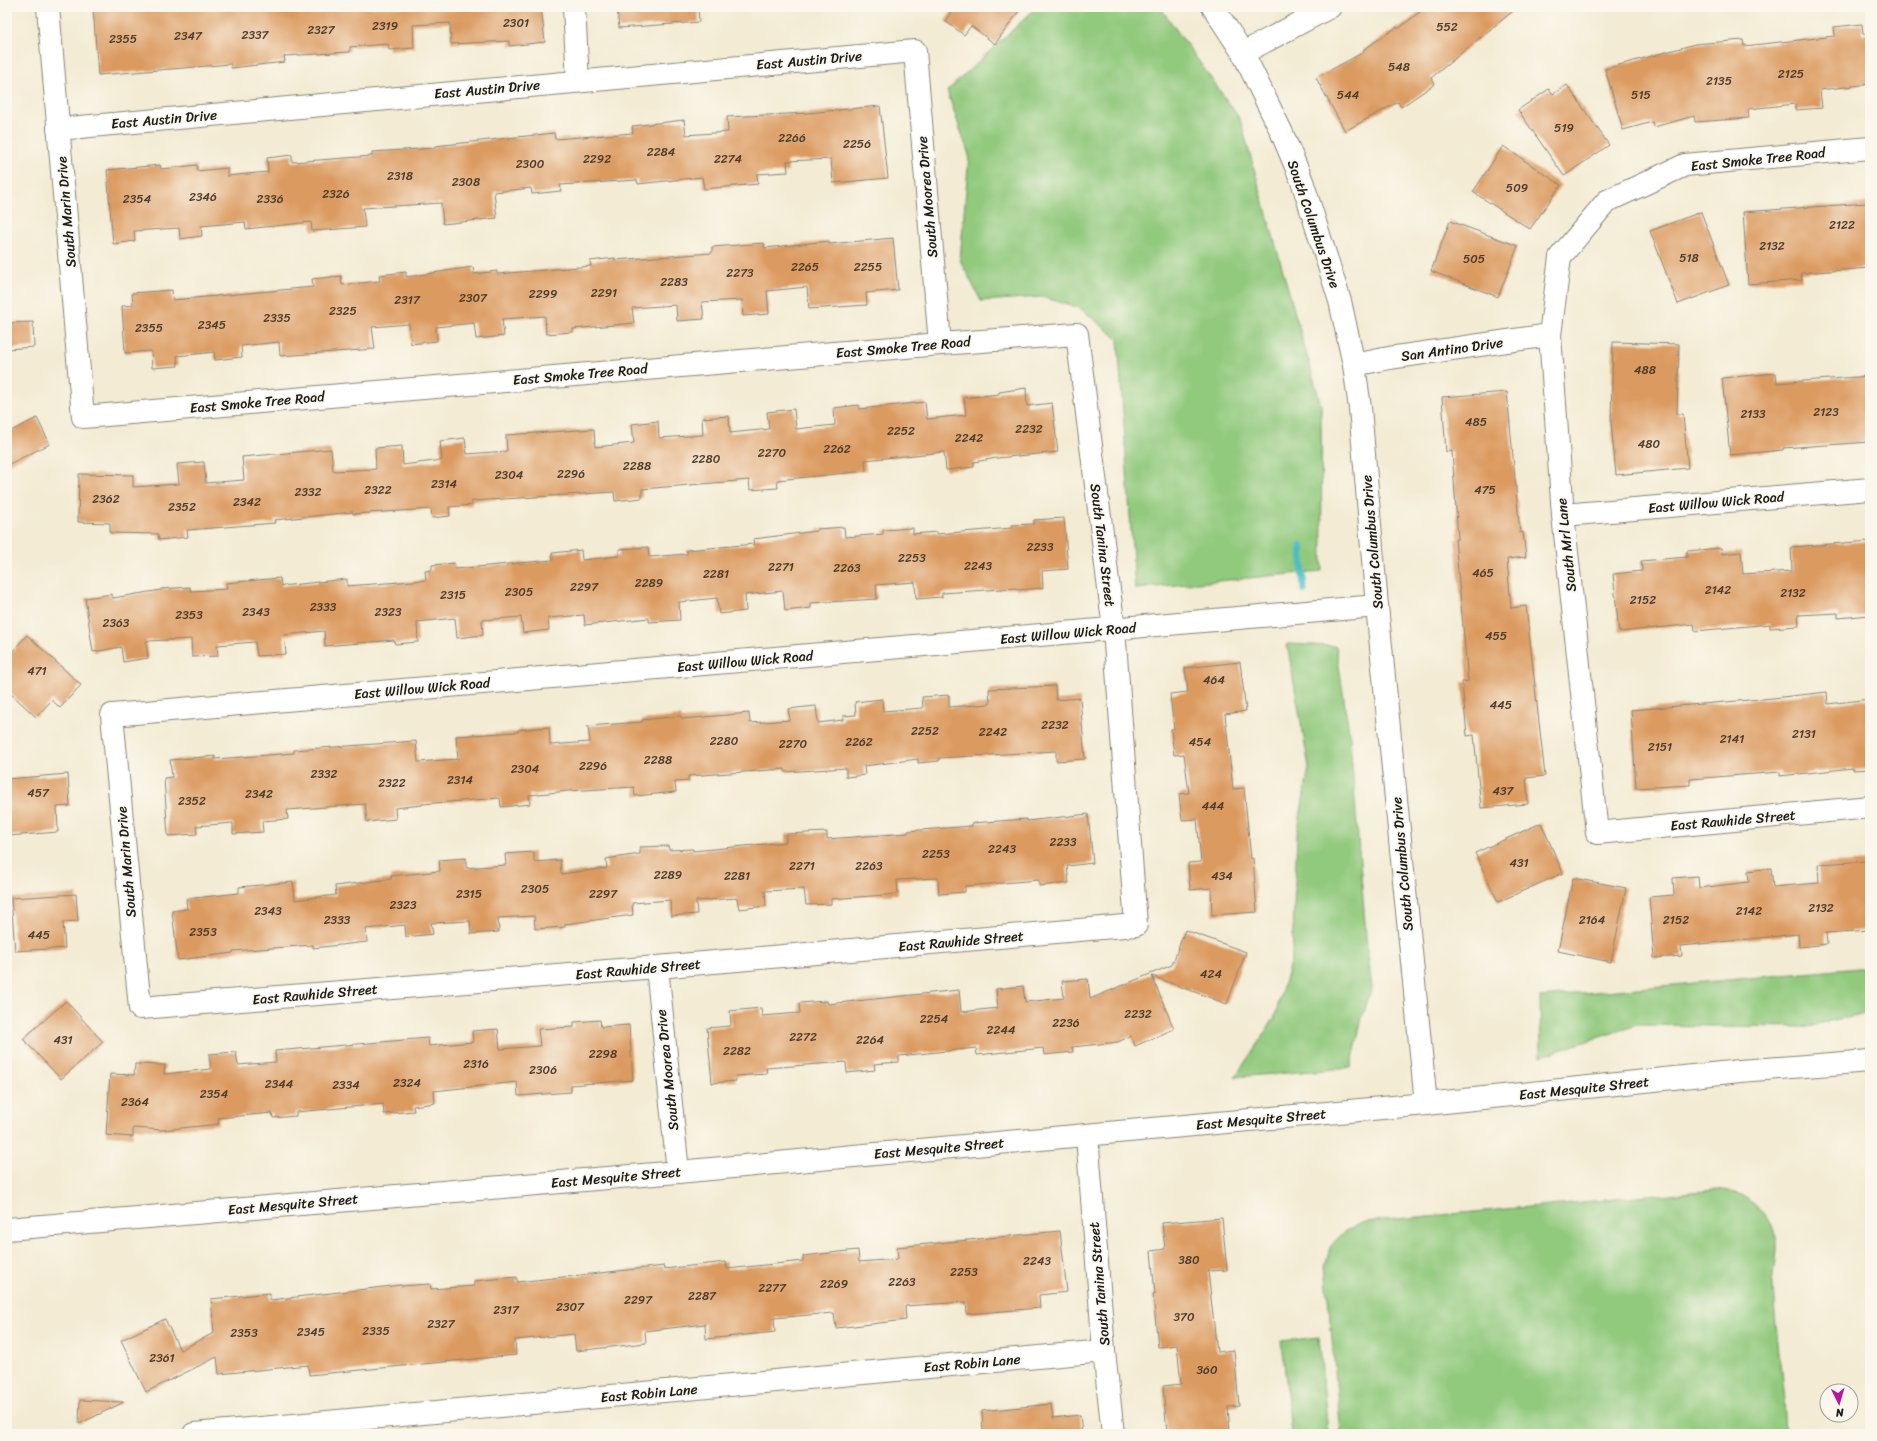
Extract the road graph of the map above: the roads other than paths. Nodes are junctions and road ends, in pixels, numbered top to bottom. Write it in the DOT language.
graph roads {
  1 [pos="48,7"];
  2 [pos="574,7"];
  3 [pos="1213,7"];
  4 [pos="1330,7"];
  5 [pos="915,51"];
  6 [pos="1243,54"];
  7 [pos="578,81"];
  8 [pos="58,129"];
  9 [pos="1870,148"];
  10 [pos="1560,257"];
  11 [pos="1077,334"];
  12 [pos="1550,335"];
  13 [pos="940,344"];
  14 [pos="1354,365"];
  15 [pos="83,417"];
  16 [pos="1870,489"];
  17 [pos="1563,515"];
  18 [pos="1377,606"];
  19 [pos="1114,629"];
  20 [pos="112,715"];
  21 [pos="1870,808"];
  22 [pos="1597,833"];
  23 [pos="1136,925"];
  24 [pos="657,968"];
  25 [pos="140,1008"];
  26 [pos="1870,1061"];
  27 [pos="1426,1104"];
  28 [pos="1087,1135"];
  29 [pos="678,1172"];
  30 [pos="7,1229"];
  31 [pos="1104,1351"];
  32 [pos="194,1434"];
  33 [pos="1113,1434"];
  1 -- 8 [label="street, South Marin Drive"];
  2 -- 7 [label="street"];
  3 -- 6 [label="street, South Columbus Drive"];
  4 -- 6 [label="street"];
  5 -- 7 [label="street, East Austin Drive"];
  5 -- 13 [label="street, South Moorea Drive"];
  6 -- 14 [label="street, South Columbus Drive"];
  7 -- 8 [label="street, East Austin Drive"];
  8 -- 15 [label="street, South Marin Drive"];
  9 -- 10 [label="street, East Smoke Tree Road"];
  10 -- 12 [label="street, South Mrl Lane"];
  11 -- 13 [label="street, East Smoke Tree Road"];
  11 -- 19 [label="street, South Tanina Street"];
  12 -- 14 [label="street, San Antino Drive"];
  12 -- 17 [label="street, South Mrl Lane"];
  13 -- 15 [label="street, East Smoke Tree Road"];
  14 -- 18 [label="street, South Columbus Drive"];
  16 -- 17 [label="street, East Willow Wick Road"];
  17 -- 22 [label="street, South Mrl Lane"];
  18 -- 19 [label="street, East Willow Wick Road"];
  18 -- 27 [label="street, South Columbus Drive"];
  19 -- 20 [label="street, East Willow Wick Road"];
  19 -- 23 [label="street, South Tanina Street"];
  20 -- 25 [label="street, South Marin Drive"];
  21 -- 22 [label="street, East Rawhide Street"];
  23 -- 24 [label="street, East Rawhide Street"];
  24 -- 25 [label="street, East Rawhide Street"];
  24 -- 29 [label="street, South Moorea Drive"];
  26 -- 27 [label="street, East Mesquite Street"];
  27 -- 28 [label="street, East Mesquite Street"];
  28 -- 29 [label="street, East Mesquite Street"];
  28 -- 31 [label="street, South Tanina Street"];
  29 -- 30 [label="street, East Mesquite Street"];
  31 -- 32 [label="street, East Robin Lane"];
  31 -- 33 [label="street, South Tanina Street"];
}
